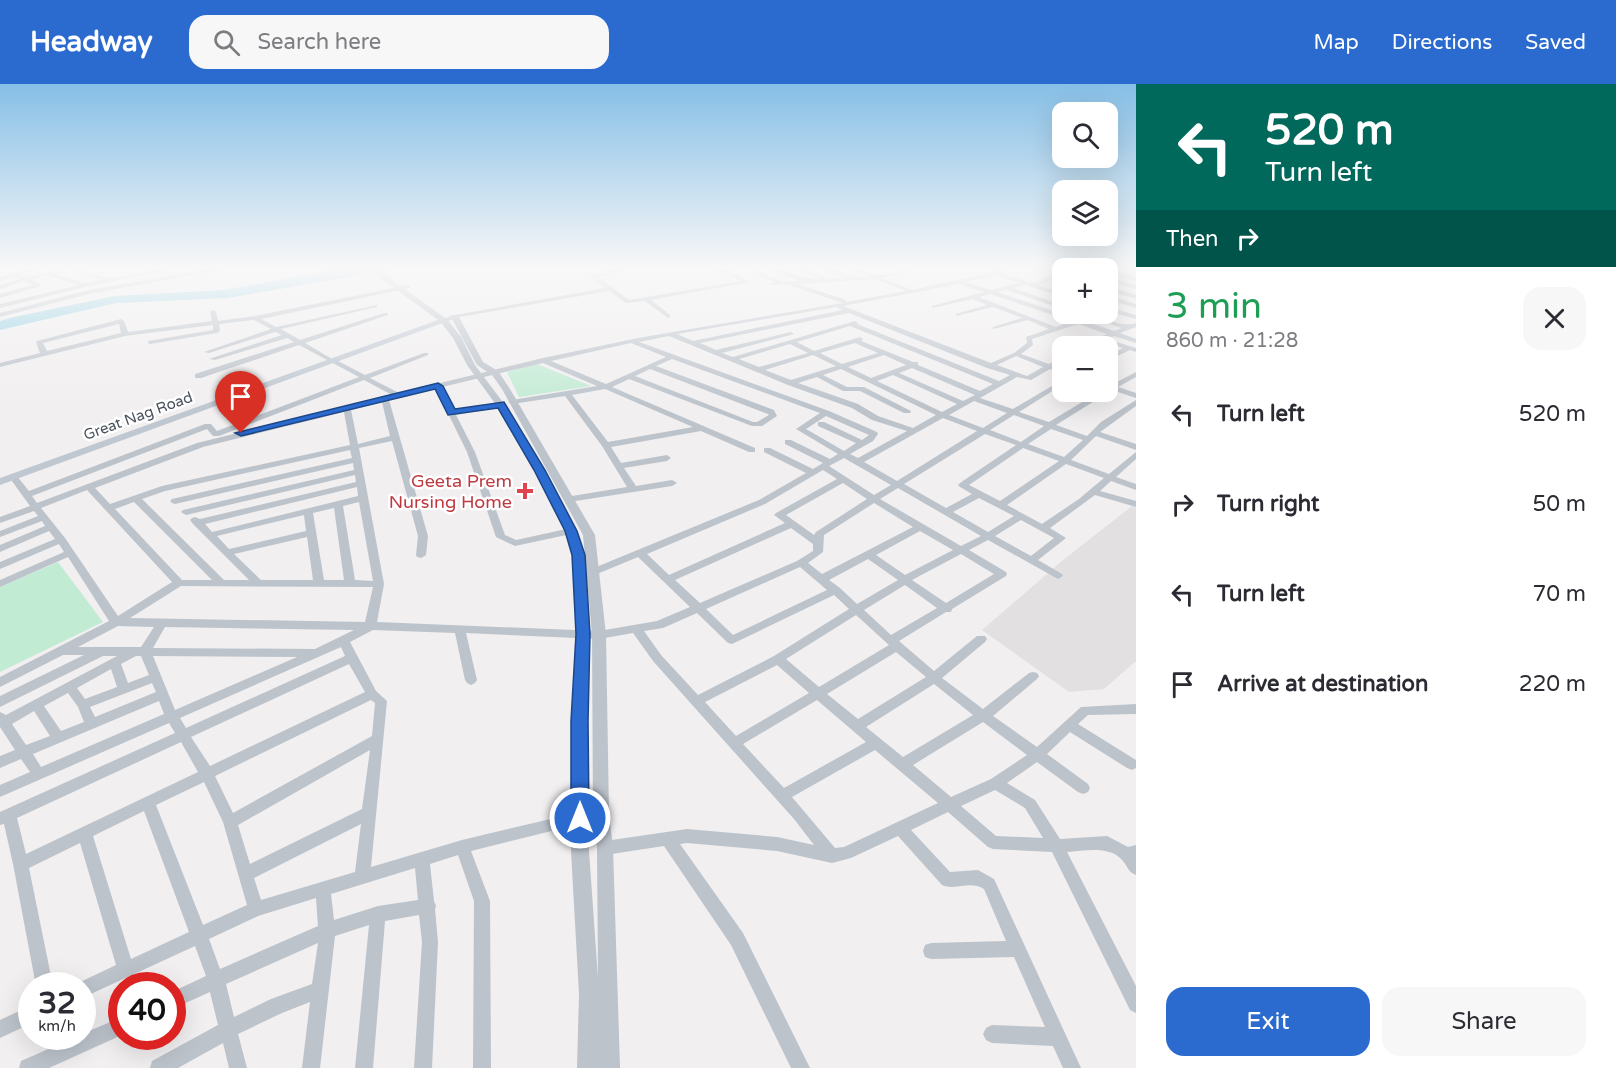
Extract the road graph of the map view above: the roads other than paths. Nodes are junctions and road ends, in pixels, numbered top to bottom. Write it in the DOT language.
graph roads {
  1 [pos="213,315"];
  2 [pos="271,315"];
  3 [pos="336,315"];
  4 [pos="383,315"];
  5 [pos="445,315"];
  6 [pos="446,315"];
  7 [pos="461,315"];
  8 [pos="775,315"];
  9 [pos="827,315"];
  10 [pos="858,315"];
  11 [pos="1020,315"];
  12 [pos="1037,315"];
  13 [pos="331,316"];
  14 [pos="449,317"];
  15 [pos="763,317"];
  16 [pos="255,318"];
  17 [pos="1028,318"];
  18 [pos="867,319"];
  19 [pos="214,322"];
  20 [pos="776,324"];
  21 [pos="850,324"];
  22 [pos="1071,324"];
  23 [pos="1083,324"];
  24 [pos="1118,324"];
  25 [pos="352,326"];
  26 [pos="995,328"];
  27 [pos="1134,328"];
  28 [pos="274,329"];
  29 [pos="1056,329"];
  30 [pos="217,331"];
  31 [pos="125,334"];
  32 [pos="670,334"];
  33 [pos="874,334"];
  34 [pos="1114,334"];
  35 [pos="287,336"];
  36 [pos="1109,336"];
  37 [pos="791,337"];
  38 [pos="188,338"];
  39 [pos="855,340"];
  40 [pos="1136,341"];
  41 [pos="150,342"];
  42 [pos="237,342"];
  43 [pos="633,342"];
  44 [pos="300,343"];
  45 [pos="692,343"];
  46 [pos="1118,344"];
  47 [pos="1133,349"];
  48 [pos="207,351"];
  49 [pos="952,351"];
  50 [pos="715,352"];
  51 [pos="44,353"];
  52 [pos="813,353"];
  53 [pos="884,353"];
  54 [pos="426,354"];
  55 [pos="1016,354"];
  56 [pos="1118,355"];
  57 [pos="673,356"];
  58 [pos="934,358"];
  59 [pos="213,359"];
  60 [pos="732,359"];
  61 [pos="332,360"];
  62 [pos="542,360"];
  63 [pos="912,364"];
  64 [pos="1052,364"];
  65 [pos="0,365"];
  66 [pos="990,366"];
  67 [pos="1049,366"];
  68 [pos="651,367"];
  69 [pos="841,367"];
  70 [pos="1052,367"];
  71 [pos="218,369"];
  72 [pos="758,370"];
  73 [pos="892,372"];
  74 [pos="495,373"];
  75 [pos="1136,374"];
  76 [pos="818,375"];
  77 [pos="1016,375"];
  78 [pos="198,376"];
  79 [pos="479,376"];
  80 [pos="631,376"];
  81 [pos="363,378"];
  82 [pos="870,381"];
  83 [pos="791,383"];
  84 [pos="1118,383"];
  85 [pos="999,384"];
  86 [pos="438,386"];
  87 [pos="606,387"];
  88 [pos="1052,388"];
  89 [pos="1118,392"];
  90 [pos="567,393"];
  91 [pos="399,396"];
  92 [pos="976,396"];
  93 [pos="1136,396"];
  94 [pos="385,399"];
  95 [pos="512,402"];
  96 [pos="1086,402"];
  97 [pos="1136,402"];
  98 [pos="963,404"];
  99 [pos="501,405"];
  100 [pos="347,408"];
  101 [pos="908,411"];
  102 [pos="452,413"];
  103 [pos="826,413"];
  104 [pos="1012,413"];
  105 [pos="944,416"];
  106 [pos="876,418"];
  107 [pos="821,424"];
  108 [pos="1048,426"];
  109 [pos="704,428"];
  110 [pos="862,428"];
  111 [pos="984,430"];
  112 [pos="914,431"];
  113 [pos="219,436"];
  114 [pos="1091,436"];
  115 [pos="395,438"];
  116 [pos="871,438"];
  117 [pos="788,442"];
  118 [pos="862,443"];
  119 [pos="606,445"];
  120 [pos="1023,445"];
  121 [pos="355,446"];
  122 [pos="887,446"];
  123 [pos="752,450"];
  124 [pos="767,450"];
  125 [pos="845,453"];
  126 [pos="1136,454"];
  127 [pos="667,458"];
  128 [pos="357,459"];
  129 [pos="859,461"];
  130 [pos="1064,462"];
  131 [pos="826,464"];
  132 [pos="619,466"];
  133 [pos="359,471"];
  134 [pos="812,472"];
  135 [pos="8,476"];
  136 [pos="1110,479"];
  137 [pos="843,480"];
  138 [pos="0,482"];
  139 [pos="361,483"];
  140 [pos="672,483"];
  141 [pos="898,484"];
  142 [pos="89,487"];
  143 [pos="1136,487"];
  144 [pos="162,489"];
  145 [pos="633,489"];
  146 [pos="1094,492"];
  147 [pos="979,494"];
  148 [pos="27,495"];
  149 [pos="135,498"];
  150 [pos="364,498"];
  151 [pos="569,499"];
  152 [pos="873,500"];
  153 [pos="175,501"];
  154 [pos="762,502"];
  155 [pos="338,504"];
  156 [pos="1136,504"];
  157 [pos="1001,506"];
  158 [pos="36,507"];
  159 [pos="108,508"];
  160 [pos="308,511"];
  161 [pos="186,512"];
  162 [pos="946,512"];
  163 [pos="779,515"];
  164 [pos="1021,516"];
  165 [pos="43,517"];
  166 [pos="0,520"];
  167 [pos="197,523"];
  168 [pos="791,524"];
  169 [pos="51,527"];
  170 [pos="920,527"];
  171 [pos="1043,528"];
  172 [pos="571,531"];
  173 [pos="311,533"];
  174 [pos="0,534"];
  175 [pos="210,535"];
  176 [pos="987,537"];
  177 [pos="61,540"];
  178 [pos="819,543"];
  179 [pos="0,549"];
  180 [pos="959,550"];
  181 [pos="228,552"];
  182 [pos="639,552"];
  183 [pos="69,554"];
  184 [pos="868,554"];
  185 [pos="421,555"];
  186 [pos="1031,561"];
  187 [pos="801,563"];
  188 [pos="0,566"];
  189 [pos="593,572"];
  190 [pos="1058,576"];
  191 [pos="822,579"];
  192 [pos="667,580"];
  193 [pos="905,580"];
  194 [pos="179,583"];
  195 [pos="221,583"];
  196 [pos="258,583"];
  197 [pos="0,584"];
  198 [pos="319,584"];
  199 [pos="350,584"];
  200 [pos="379,584"];
  201 [pos="836,590"];
  202 [pos="697,609"];
  203 [pos="948,609"];
  204 [pos="858,611"];
  205 [pos="116,621"];
  206 [pos="162,623"];
  207 [pos="370,627"];
  208 [pos="460,630"];
  209 [pos="637,630"];
  210 [pos="591,635"];
  211 [pos="981,639"];
  212 [pos="344,642"];
  213 [pos="894,644"];
  214 [pos="61,651"];
  215 [pos="102,651"];
  216 [pos="141,651"];
  217 [pos="318,653"];
  218 [pos="352,658"];
  219 [pos="778,658"];
  220 [pos="115,662"];
  221 [pos="1033,676"];
  222 [pos="155,677"];
  223 [pos="934,678"];
  224 [pos="471,680"];
  225 [pos="0,682"];
  226 [pos="69,686"];
  227 [pos="124,689"];
  228 [pos="162,694"];
  229 [pos="372,694"];
  230 [pos="819,694"];
  231 [pos="696,701"];
  232 [pos="0,702"];
  233 [pos="36,704"];
  234 [pos="83,705"];
  235 [pos="1136,709"];
  236 [pos="984,714"];
  237 [pos="171,715"];
  238 [pos="2,719"];
  239 [pos="92,724"];
  240 [pos="1069,725"];
  241 [pos="857,726"];
  242 [pos="184,735"];
  243 [pos="58,738"];
  244 [pos="378,739"];
  245 [pos="735,743"];
  246 [pos="876,743"];
  247 [pos="24,752"];
  248 [pos="1038,754"];
  249 [pos="0,762"];
  250 [pos="1132,764"];
  251 [pos="902,765"];
  252 [pos="38,773"];
  253 [pos="207,774"];
  254 [pos="996,783"];
  255 [pos="1083,788"];
  256 [pos="0,791"];
  257 [pos="782,796"];
  258 [pos="148,803"];
  259 [pos="949,805"];
  260 [pos="369,813"];
  261 [pos="4,817"];
  262 [pos="580,818"];
  263 [pos="230,822"];
  264 [pos="900,828"];
  265 [pos="84,834"];
  266 [pos="667,838"];
  267 [pos="1056,846"];
  268 [pos="462,847"];
  269 [pos="605,848"];
  270 [pos="1131,853"];
  271 [pos="832,856"];
  272 [pos="422,860"];
  273 [pos="21,864"];
  274 [pos="1136,868"];
  275 [pos="246,874"];
  276 [pos="362,878"];
  277 [pos="323,890"];
  278 [pos="428,906"];
  279 [pos="256,909"];
  280 [pos="378,914"];
  281 [pos="327,933"];
  282 [pos="198,937"];
  283 [pos="1020,949"];
  284 [pos="931,951"];
  285 [pos="126,970"];
  286 [pos="42,972"];
  287 [pos="216,980"];
  288 [pos="96,984"];
  289 [pos="319,991"];
  290 [pos="186,994"];
  291 [pos="1136,1004"];
  292 [pos="18,1021"];
  293 [pos="0,1029"];
  294 [pos="228,1029"];
  295 [pos="108,1032"];
  296 [pos="992,1034"];
  297 [pos="1059,1037"];
  298 [pos="28,1068"];
  299 [pos="159,1068"];
  300 [pos="238,1068"];
  301 [pos="311,1068"];
  302 [pos="364,1068"];
  303 [pos="423,1068"];
  304 [pos="482,1068"];
  305 [pos="588,1068"];
  306 [pos="609,1068"];
  307 [pos="801,1068"];
  308 [pos="1072,1068"];
  1 -- 19 [label="street"];
  2 -- 16 [label="street"];
  3 -- 13 [label="street"];
  4 -- 25 [label="street"];
  5 -- 14 [label="main road"];
  6 -- 14 [label="main road"];
  7 -- 14 [label="street"];
  8 -- 15 [label="street"];
  9 -- 20 [label="street"];
  10 -- 18 [label="street"];
  11 -- 17 [label="street"];
  12 -- 17 [label="street"];
  13 -- 25 [label="street"];
  13 -- 28 [label="street"];
  14 -- 61 [label="main road, Great Nag Road"];
  14 -- 74 [label="street"];
  14 -- 79 [label="street"];
  15 -- 20 [label="street"];
  15 -- 32 [label="street"];
  16 -- 19 [label="street"];
  16 -- 28 [label="street"];
  17 -- 26 [label="street"];
  17 -- 29 [label="street"];
  18 -- 21 [label="street"];
  18 -- 49 [label="street"];
  19 -- 30 [label="street"];
  19 -- 31 [label="street"];
  20 -- 37 [label="street"];
  20 -- 45 [label="street"];
  21 -- 33 [label="street"];
  21 -- 37 [label="street"];
  22 -- 29 [label="street"];
  23 -- 34 [label="street"];
  24 -- 27 [label="street"];
  25 -- 44 [label="street"];
  27 -- 34 [label="street"];
  28 -- 35 [label="street"];
  28 -- 42 [label="street"];
  29 -- 55 [label="street"];
  30 -- 38 [label="street"];
  30 -- 42 [label="street"];
  31 -- 51 [label="street"];
  31 -- 51 [label="street"];
  32 -- 43 [label="street"];
  32 -- 45 [label="street"];
  33 -- 39 [label="street"];
  33 -- 58 [label="street"];
  34 -- 36 [label="street"];
  34 -- 40 [label="street"];
  35 -- 44 [label="street"];
  35 -- 59 [label="street"];
  37 -- 50 [label="street"];
  37 -- 52 [label="street"];
  37 -- 60 [label="street"];
  38 -- 41 [label="street"];
  38 -- 48 [label="street"];
  39 -- 52 [label="street"];
  39 -- 53 [label="street"];
  42 -- 48 [label="street"];
  43 -- 57 [label="street"];
  43 -- 62 [label="street"];
  44 -- 61 [label="street"];
  44 -- 71 [label="street"];
  45 -- 50 [label="street"];
  46 -- 47 [label="street"];
  47 -- 56 [label="street"];
  48 -- 59 [label="street"];
  49 -- 58 [label="street"];
  49 -- 66 [label="street"];
  50 -- 60 [label="street"];
  51 -- 65 [label="street"];
  52 -- 69 [label="street"];
  52 -- 72 [label="street"];
  53 -- 63 [label="street"];
  53 -- 69 [label="street"];
  54 -- 81 [label="street"];
  55 -- 66 [label="street"];
  55 -- 67 [label="street"];
  57 -- 68 [label="street"];
  57 -- 103 [label="street"];
  58 -- 63 [label="street"];
  58 -- 85 [label="street"];
  59 -- 71 [label="street"];
  60 -- 72 [label="street"];
  61 -- 81 [label="street"];
  61 -- 135 [label="main road, Great Nag Road"];
  62 -- 74 [label="street"];
  62 -- 87 [label="street"];
  63 -- 73 [label="street"];
  63 -- 92 [label="street"];
  64 -- 67 [label="street"];
  66 -- 77 [label="street"];
  67 -- 70 [label="street"];
  67 -- 77 [label="street"];
  68 -- 80 [label="street"];
  68 -- 80 [label="street"];
  69 -- 76 [label="street"];
  69 -- 82 [label="street"];
  71 -- 78 [label="street"];
  72 -- 83 [label="street"];
  73 -- 82 [label="street"];
  73 -- 98 [label="street"];
  74 -- 79 [label="street"];
  74 -- 95 [label="street"];
  75 -- 84 [label="street"];
  76 -- 83 [label="street"];
  76 -- 101 [label="street"];
  77 -- 85 [label="street"];
  79 -- 86 [label="street"];
  79 -- 99 [label="street"];
  80 -- 87 [label="street"];
  81 -- 91 [label="street"];
  81 -- 113 [label="street"];
  82 -- 105 [label="street"];
  83 -- 106 [label="street"];
  85 -- 92 [label="street"];
  86 -- 91 [label="street"];
  86 -- 102 [label="street"];
  87 -- 90 [label="street"];
  87 -- 109 [label="street"];
  88 -- 104 [label="street"];
  89 -- 93 [label="street"];
  90 -- 95 [label="street"];
  90 -- 119 [label="street"];
  91 -- 94 [label="street"];
  92 -- 98 [label="street"];
  92 -- 104 [label="street"];
  94 -- 100 [label="street"];
  94 -- 115 [label="street"];
  95 -- 151 [label="street"];
  96 -- 108 [label="street"];
  97 -- 114 [label="street"];
  98 -- 105 [label="street"];
  99 -- 102 [label="street"];
  99 -- 172 [label="street"];
  100 -- 113 [label="street"];
  100 -- 121 [label="street"];
  102 -- 172 [label="street"];
  103 -- 110 [label="street"];
  103 -- 125 [label="street"];
  104 -- 108 [label="street"];
  104 -- 111 [label="street"];
  105 -- 111 [label="street"];
  105 -- 112 [label="street"];
  106 -- 110 [label="street"];
  106 -- 112 [label="street"];
  107 -- 118 [label="street"];
  108 -- 114 [label="street"];
  108 -- 120 [label="street"];
  109 -- 119 [label="street"];
  109 -- 123 [label="street"];
  110 -- 116 [label="street"];
  111 -- 120 [label="street"];
  111 -- 141 [label="street"];
  112 -- 122 [label="street"];
  113 -- 142 [label="street"];
  113 -- 148 [label="street"];
  114 -- 126 [label="street"];
  114 -- 130 [label="street"];
  115 -- 121 [label="street"];
  115 -- 185 [label="street"];
  116 -- 118 [label="street"];
  116 -- 122 [label="street"];
  117 -- 131 [label="street"];
  118 -- 125 [label="street"];
  119 -- 132 [label="street"];
  120 -- 130 [label="street"];
  120 -- 147 [label="street"];
  121 -- 128 [label="street"];
  121 -- 144 [label="street"];
  122 -- 129 [label="street"];
  124 -- 134 [label="street"];
  125 -- 129 [label="street"];
  125 -- 131 [label="street"];
  126 -- 136 [label="street"];
  127 -- 132 [label="street"];
  128 -- 133 [label="street"];
  128 -- 153 [label="street"];
  129 -- 141 [label="street"];
  130 -- 136 [label="street"];
  130 -- 157 [label="street"];
  131 -- 134 [label="street"];
  131 -- 137 [label="street"];
  132 -- 145 [label="street"];
  133 -- 139 [label="street"];
  133 -- 161 [label="street"];
  134 -- 154 [label="street"];
  135 -- 138 [label="main road, Great Nag Road"];
  135 -- 148 [label="street"];
  136 -- 143 [label="street"];
  136 -- 146 [label="street"];
  137 -- 152 [label="street"];
  137 -- 163 [label="street"];
  139 -- 150 [label="street"];
  139 -- 167 [label="street"];
  140 -- 145 [label="street"];
  141 -- 152 [label="street"];
  141 -- 162 [label="street"];
  142 -- 158 [label="street"];
  142 -- 159 [label="street"];
  144 -- 149 [label="street"];
  144 -- 153 [label="street"];
  145 -- 151 [label="street"];
  146 -- 156 [label="street"];
  146 -- 171 [label="street"];
  147 -- 157 [label="street"];
  147 -- 162 [label="street"];
  148 -- 158 [label="street"];
  149 -- 159 [label="street"];
  149 -- 195 [label="street"];
  150 -- 155 [label="street"];
  150 -- 200 [label="street"];
  151 -- 189 [label="street"];
  152 -- 170 [label="street"];
  152 -- 178 [label="street"];
  153 -- 161 [label="street"];
  154 -- 163 [label="street"];
  154 -- 182 [label="street"];
  155 -- 160 [label="street"];
  155 -- 199 [label="street"];
  157 -- 164 [label="street"];
  158 -- 165 [label="street"];
  158 -- 166 [label="street"];
  159 -- 194 [label="street"];
  160 -- 173 [label="street"];
  160 -- 175 [label="street"];
  161 -- 167 [label="street"];
  162 -- 176 [label="street"];
  163 -- 168 [label="street"];
  164 -- 171 [label="street"];
  164 -- 176 [label="street"];
  165 -- 169 [label="street"];
  165 -- 174 [label="street"];
  167 -- 175 [label="street"];
  168 -- 178 [label="street"];
  168 -- 192 [label="street"];
  169 -- 177 [label="street"];
  169 -- 179 [label="street"];
  170 -- 180 [label="street"];
  170 -- 184 [label="street"];
  171 -- 186 [label="street"];
  172 -- 210 [label="street"];
  173 -- 181 [label="street"];
  173 -- 198 [label="street"];
  175 -- 181 [label="street"];
  176 -- 180 [label="street"];
  176 -- 186 [label="street"];
  177 -- 183 [label="street"];
  177 -- 188 [label="street"];
  178 -- 187 [label="street"];
  180 -- 193 [label="street"];
  180 -- 203 [label="street"];
  181 -- 196 [label="street"];
  182 -- 189 [label="street"];
  182 -- 192 [label="street"];
  183 -- 197 [label="street"];
  183 -- 205 [label="street"];
  184 -- 191 [label="street"];
  184 -- 193 [label="street"];
  186 -- 190 [label="street"];
  187 -- 191 [label="street"];
  187 -- 202 [label="street"];
  189 -- 210 [label="street"];
  191 -- 201 [label="street"];
  192 -- 202 [label="street"];
  193 -- 203 [label="street"];
  193 -- 204 [label="street"];
  194 -- 195 [label="street"];
  194 -- 205 [label="street"];
  195 -- 196 [label="street"];
  196 -- 198 [label="street"];
  198 -- 199 [label="street"];
  199 -- 200 [label="street"];
  200 -- 207 [label="street"];
  201 -- 202 [label="street"];
  201 -- 204 [label="street"];
  202 -- 209 [label="street"];
  203 -- 213 [label="street"];
  204 -- 213 [label="street"];
  204 -- 219 [label="street"];
  205 -- 206 [label="street"];
  205 -- 214 [label="street"];
  206 -- 207 [label="street"];
  206 -- 216 [label="street"];
  207 -- 208 [label="street"];
  207 -- 212 [label="street"];
  208 -- 210 [label="street"];
  208 -- 224 [label="street"];
  209 -- 210 [label="street"];
  209 -- 231 [label="street"];
  210 -- 262 [label="street"];
  210 -- 269 [label="street"];
  211 -- 223 [label="street"];
  212 -- 217 [label="street"];
  212 -- 218 [label="street"];
  213 -- 223 [label="street"];
  213 -- 230 [label="street"];
  214 -- 215 [label="street"];
  214 -- 225 [label="street"];
  215 -- 216 [label="street"];
  215 -- 232 [label="street"];
  216 -- 217 [label="street"];
  216 -- 220 [label="street"];
  216 -- 222 [label="street"];
  217 -- 237 [label="street"];
  218 -- 229 [label="street"];
  218 -- 242 [label="street"];
  219 -- 230 [label="street"];
  219 -- 231 [label="street"];
  220 -- 226 [label="street"];
  220 -- 227 [label="street"];
  221 -- 236 [label="street"];
  222 -- 227 [label="street"];
  222 -- 228 [label="street"];
  223 -- 236 [label="street"];
  223 -- 241 [label="street"];
  226 -- 233 [label="street"];
  226 -- 234 [label="street"];
  227 -- 234 [label="street"];
  228 -- 237 [label="street"];
  228 -- 239 [label="street"];
  229 -- 244 [label="street"];
  229 -- 253 [label="street"];
  230 -- 241 [label="street"];
  230 -- 245 [label="street"];
  231 -- 245 [label="street"];
  233 -- 238 [label="street"];
  233 -- 243 [label="street"];
  234 -- 239 [label="street"];
  235 -- 240 [label="street"];
  236 -- 248 [label="street"];
  236 -- 251 [label="street"];
  237 -- 242 [label="street"];
  237 -- 252 [label="street"];
  238 -- 247 [label="street"];
  239 -- 243 [label="street"];
  240 -- 248 [label="street"];
  240 -- 250 [label="street"];
  241 -- 246 [label="street"];
  242 -- 253 [label="street"];
  242 -- 261 [label="street"];
  243 -- 247 [label="street"];
  244 -- 260 [label="street"];
  244 -- 263 [label="street"];
  245 -- 257 [label="street"];
  246 -- 251 [label="street"];
  246 -- 257 [label="street"];
  247 -- 249 [label="street"];
  247 -- 252 [label="street"];
  248 -- 254 [label="street"];
  248 -- 255 [label="street"];
  251 -- 259 [label="street"];
  252 -- 256 [label="street"];
  253 -- 258 [label="street"];
  253 -- 263 [label="street"];
  254 -- 259 [label="street"];
  254 -- 267 [label="street"];
  257 -- 271 [label="street"];
  258 -- 265 [label="street"];
  258 -- 282 [label="street"];
  259 -- 264 [label="street"];
  259 -- 267 [label="street"];
  260 -- 275 [label="street"];
  260 -- 276 [label="street"];
  261 -- 273 [label="street"];
  262 -- 268 [label="street"];
  262 -- 305 [label="street"];
  263 -- 275 [label="street"];
  264 -- 271 [label="street"];
  264 -- 283 [label="street"];
  265 -- 273 [label="street"];
  265 -- 285 [label="street"];
  266 -- 269 [label="street"];
  266 -- 271 [label="street"];
  266 -- 307 [label="street"];
  267 -- 270 [label="street"];
  267 -- 291 [label="street"];
  268 -- 272 [label="street"];
  268 -- 304 [label="street"];
  269 -- 306 [label="street"];
  270 -- 274 [label="street"];
  272 -- 276 [label="street"];
  272 -- 278 [label="street"];
  273 -- 286 [label="street"];
  275 -- 279 [label="street"];
  276 -- 277 [label="street"];
  277 -- 279 [label="street"];
  277 -- 281 [label="street"];
  278 -- 280 [label="street"];
  278 -- 303 [label="street"];
  279 -- 282 [label="street"];
  280 -- 281 [label="street"];
  280 -- 302 [label="street"];
  281 -- 287 [label="street"];
  281 -- 289 [label="street"];
  282 -- 285 [label="street"];
  282 -- 287 [label="street"];
  283 -- 284 [label="street"];
  283 -- 297 [label="street"];
  285 -- 288 [label="street"];
  287 -- 290 [label="street"];
  287 -- 294 [label="street"];
  289 -- 294 [label="street"];
  289 -- 301 [label="street"];
  292 -- 293 [label="street"];
  294 -- 299 [label="street"];
  294 -- 300 [label="street"];
  295 -- 298 [label="street"];
  296 -- 297 [label="street"];
  297 -- 308 [label="street"];
}
